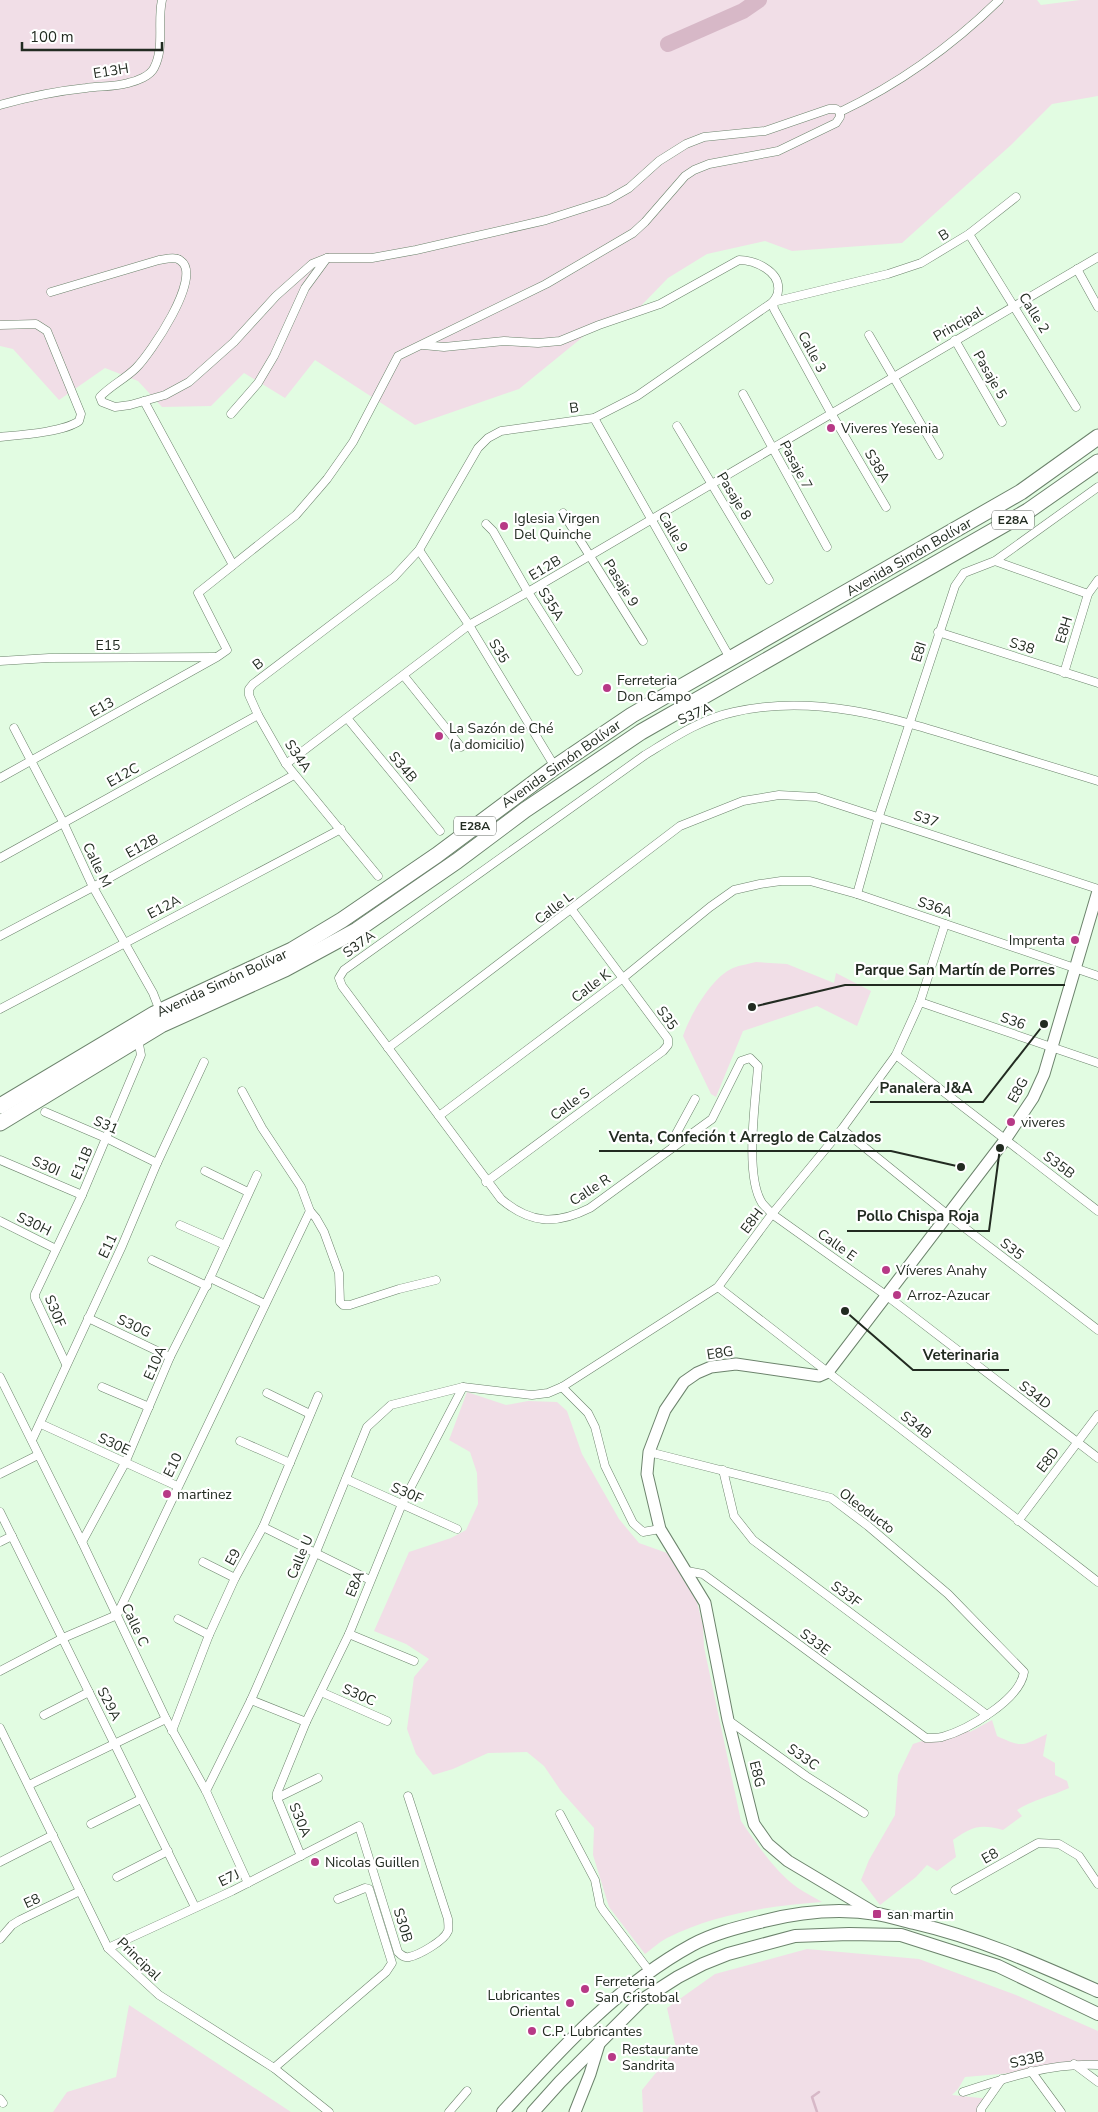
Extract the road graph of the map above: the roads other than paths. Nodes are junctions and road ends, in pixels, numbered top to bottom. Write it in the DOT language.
graph roads {
  1 [pos="162,0"];
  2 [pos="999,0"];
  3 [pos="0,105"];
  4 [pos="840,112"];
  5 [pos="1016,197"];
  6 [pos="969,234"];
  7 [pos="1098,257"];
  8 [pos="327,258"];
  9 [pos="1077,269"];
  10 [pos="51,292"];
  11 [pos="773,302"];
  12 [pos="1015,305"];
  13 [pos="1098,308"];
  14 [pos="0,325"];
  15 [pos="869,334"];
  16 [pos="955,340"];
  17 [pos="422,345"];
  18 [pos="894,376"];
  19 [pos="743,394"];
  20 [pos="144,401"];
  21 [pos="1076,406"];
  22 [pos="831,413"];
  23 [pos="231,414"];
  24 [pos="594,418"];
  25 [pos="1002,422"];
  26 [pos="677,426"];
  27 [pos="0,437"];
  28 [pos="1096,437"];
  29 [pos="774,448"];
  30 [pos="939,455"];
  31 [pos="1098,462"];
  32 [pos="712,484"];
  33 [pos="1098,487"];
  34 [pos="886,506"];
  35 [pos="563,513"];
  36 [pos="652,520"];
  37 [pos="486,524"];
  38 [pos="945,538"];
  39 [pos="826,547"];
  40 [pos="419,550"];
  41 [pos="590,556"];
  42 [pos="996,561"];
  43 [pos="233,565"];
  44 [pos="923,570"];
  45 [pos="769,580"];
  46 [pos="1098,580"];
  47 [pos="528,592"];
  48 [pos="1088,594"];
  49 [pos="469,625"];
  50 [pos="938,632"];
  51 [pos="643,641"];
  52 [pos="217,657"];
  53 [pos="730,658"];
  54 [pos="0,661"];
  55 [pos="578,671"];
  56 [pos="1064,673"];
  57 [pos="404,676"];
  58 [pos="1098,683"];
  59 [pos="250,689"];
  60 [pos="258,715"];
  61 [pos="347,718"];
  62 [pos="910,722"];
  63 [pos="14,728"];
  64 [pos="460,747"];
  65 [pos="31,761"];
  66 [pos="286,764"];
  67 [pos="555,767"];
  68 [pos="294,775"];
  69 [pos="0,778"];
  70 [pos="1098,781"];
  71 [pos="743,801"];
  72 [pos="879,816"];
  73 [pos="63,822"];
  74 [pos="341,829"];
  75 [pos="440,831"];
  76 [pos="0,858"];
  77 [pos="378,876"];
  78 [pos="760,884"];
  79 [pos="93,887"];
  80 [pos="1098,890"];
  81 [pos="857,894"];
  82 [pos="572,910"];
  83 [pos="945,924"];
  84 [pos="0,936"];
  85 [pos="124,942"];
  86 [pos="1074,968"];
  87 [pos="1098,976"];
  88 [pos="339,978"];
  89 [pos="623,978"];
  90 [pos="920,1002"];
  91 [pos="0,1009"];
  92 [pos="160,1011"];
  93 [pos="138,1039"];
  94 [pos="668,1045"];
  95 [pos="388,1048"];
  96 [pos="1052,1048"];
  97 [pos="896,1055"];
  98 [pos="204,1062"];
  99 [pos="1098,1063"];
  100 [pos="242,1091"];
  101 [pos="695,1099"];
  102 [pos="0,1106"];
  103 [pos="45,1112"];
  104 [pos="440,1116"];
  105 [pos="0,1123"];
  106 [pos="842,1130"];
  107 [pos="106,1138"];
  108 [pos="1005,1140"];
  109 [pos="673,1147"];
  110 [pos="0,1160"];
  111 [pos="157,1163"];
  112 [pos="205,1171"];
  113 [pos="257,1175"];
  114 [pos="486,1182"];
  115 [pos="248,1192"];
  116 [pos="82,1195"];
  117 [pos="310,1211"];
  118 [pos="1098,1211"];
  119 [pos="772,1214"];
  120 [pos="948,1215"];
  121 [pos="0,1221"];
  122 [pos="180,1225"];
  123 [pos="225,1245"];
  124 [pos="56,1249"];
  125 [pos="152,1260"];
  126 [pos="436,1280"];
  127 [pos="208,1282"];
  128 [pos="718,1286"];
  129 [pos="35,1294"];
  130 [pos="887,1296"];
  131 [pos="265,1304"];
  132 [pos="88,1318"];
  133 [pos="1098,1330"];
  134 [pos="170,1357"];
  135 [pos="66,1364"];
  136 [pos="828,1372"];
  137 [pos="0,1378"];
  138 [pos="562,1386"];
  139 [pos="102,1387"];
  140 [pos="463,1387"];
  141 [pos="267,1393"];
  142 [pos="318,1396"];
  143 [pos="149,1407"];
  144 [pos="310,1414"];
  145 [pos="1098,1415"];
  146 [pos="41,1424"];
  147 [pos="32,1440"];
  148 [pos="240,1441"];
  149 [pos="1077,1442"];
  150 [pos="649,1452"];
  151 [pos="38,1454"];
  152 [pos="1098,1458"];
  153 [pos="124,1463"];
  154 [pos="290,1463"];
  155 [pos="723,1470"];
  156 [pos="0,1474"];
  157 [pos="346,1479"];
  158 [pos="177,1486"];
  159 [pos="402,1504"];
  160 [pos="0,1512"];
  161 [pos="1018,1521"];
  162 [pos="263,1527"];
  163 [pos="660,1528"];
  164 [pos="457,1530"];
  165 [pos="12,1536"];
  166 [pos="0,1542"];
  167 [pos="82,1542"];
  168 [pos="316,1552"];
  169 [pos="202,1562"];
  170 [pos="687,1572"];
  171 [pos="236,1578"];
  172 [pos="370,1580"];
  173 [pos="1098,1582"];
  174 [pos="117,1615"];
  175 [pos="178,1619"];
  176 [pos="348,1634"];
  177 [pos="208,1635"];
  178 [pos="63,1638"];
  179 [pos="414,1661"];
  180 [pos="0,1671"];
  181 [pos="89,1692"];
  182 [pos="320,1692"];
  183 [pos="251,1700"];
  184 [pos="44,1715"];
  185 [pos="987,1715"];
  186 [pos="166,1719"];
  187 [pos="387,1720"];
  188 [pos="728,1720"];
  189 [pos="306,1722"];
  190 [pos="0,1728"];
  191 [pos="172,1731"];
  192 [pos="3,1741"];
  193 [pos="116,1743"];
  194 [pos="318,1778"];
  195 [pos="29,1785"];
  196 [pos="206,1792"];
  197 [pos="277,1796"];
  198 [pos="408,1796"];
  199 [pos="142,1799"];
  200 [pos="864,1813"];
  201 [pos="560,1814"];
  202 [pos="91,1824"];
  203 [pos="359,1826"];
  204 [pos="53,1836"];
  205 [pos="168,1851"];
  206 [pos="302,1856"];
  207 [pos="0,1862"];
  208 [pos="117,1877"];
  209 [pos="248,1883"];
  210 [pos="1098,1884"];
  211 [pos="955,1890"];
  212 [pos="80,1891"];
  213 [pos="338,1900"];
  214 [pos="195,1907"];
  215 [pos="877,1914"];
  216 [pos="0,1939"];
  217 [pos="108,1948"];
  218 [pos="650,1972"];
  219 [pos="1077,1982"];
  220 [pos="1098,1991"];
  221 [pos="1070,2000"];
  222 [pos="1098,2014"];
  223 [pos="600,2041"];
  224 [pos="1074,2064"];
  225 [pos="1098,2064"];
  226 [pos="274,2068"];
  227 [pos="1031,2071"];
  228 [pos="1002,2079"];
  229 [pos="1098,2082"];
  230 [pos="467,2091"];
  231 [pos="964,2092"];
  232 [pos="329,2112"];
  233 [pos="449,2112"];
  234 [pos="503,2112"];
  235 [pos="533,2112"];
  236 [pos="575,2112"];
  237 [pos="981,2112"];
  238 [pos="1061,2112"];
  1 -- 3 [label="street, E13H"];
  2 -- 4 [label="street"];
  4 -- 8 [label="street"];
  4 -- 17 [label="street"];
  5 -- 6 [label="street, B"];
  6 -- 11 [label="street, B"];
  6 -- 12 [label="street, Calle 2"];
  7 -- 9 [label="street, Principal"];
  8 -- 20 [label="street"];
  8 -- 23 [label="street"];
  9 -- 12 [label="street, Principal"];
  9 -- 13 [label="street"];
  10 -- 20 [label="street"];
  11 -- 17 [label="street"];
  11 -- 22 [label="street, Calle 3"];
  11 -- 24 [label="street, B"];
  12 -- 16 [label="street, Principal"];
  12 -- 21 [label="street, Calle 2"];
  14 -- 27 [label="street"];
  15 -- 18 [label="street"];
  16 -- 18 [label="street, Principal"];
  16 -- 25 [label="street, Pasaje 5"];
  17 -- 43 [label="street"];
  18 -- 22 [label="street, Principal"];
  18 -- 30 [label="street"];
  19 -- 29 [label="street, Pasaje 7"];
  20 -- 43 [label="street"];
  22 -- 29 [label="street, E12B"];
  22 -- 34 [label="street, S38A"];
  24 -- 36 [label="street, Calle 9"];
  24 -- 40 [label="street, B"];
  26 -- 32 [label="street, Pasaje 8"];
  28 -- 38 [label="highway, Avenida Simón Bolívar / E28A"];
  29 -- 32 [label="street, E12B"];
  29 -- 39 [label="street, Pasaje 7"];
  31 -- 44 [label="highway, Avenida Simón Bolívar / E28A"];
  32 -- 36 [label="street, E12B"];
  32 -- 45 [label="street, Pasaje 8"];
  33 -- 42 [label="street, E8I"];
  35 -- 41 [label="street, Pasaje 9"];
  36 -- 41 [label="street, E12B"];
  36 -- 53 [label="street, Calle 9"];
  37 -- 47 [label="street, S35A"];
  38 -- 44 [label="highway"];
  38 -- 53 [label="highway, Avenida Simón Bolívar / E28A"];
  40 -- 49 [label="street, S35"];
  40 -- 59 [label="street, B"];
  41 -- 47 [label="street, E12B"];
  41 -- 51 [label="street, Pasaje 9"];
  42 -- 48 [label="street"];
  42 -- 50 [label="street, E8I"];
  43 -- 52 [label="street"];
  44 -- 93 [label="highway, Avenida Simón Bolívar / E28A"];
  46 -- 48 [label="street, E8H"];
  47 -- 49 [label="street, E12B"];
  47 -- 55 [label="street, S35A"];
  48 -- 56 [label="street, E8H"];
  49 -- 57 [label="street, E12B"];
  49 -- 67 [label="street, S35"];
  50 -- 56 [label="street, S38"];
  50 -- 62 [label="street, E8I"];
  52 -- 54 [label="street, E15"];
  52 -- 65 [label="street, E13"];
  53 -- 67 [label="highway, Avenida Simón Bolívar / E28A"];
  56 -- 58 [label="street, S38"];
  57 -- 61 [label="street, E12B"];
  57 -- 64 [label="street"];
  59 -- 60 [label="street, S34A"];
  60 -- 66 [label="street, S34A"];
  60 -- 73 [label="street, E12C"];
  61 -- 66 [label="street, E12B"];
  61 -- 75 [label="street, S34B"];
  62 -- 70 [label="street, S37A"];
  62 -- 72 [label="street, E8I"];
  62 -- 88 [label="street, S37A"];
  63 -- 65 [label="street, Calle M"];
  65 -- 69 [label="street, E13"];
  65 -- 73 [label="street, Calle M"];
  66 -- 68 [label="street, S34A"];
  67 -- 92 [label="highway, Avenida Simón Bolívar / E28A"];
  68 -- 74 [label="street, S34A"];
  68 -- 79 [label="street, E12B"];
  71 -- 72 [label="street, S37"];
  71 -- 82 [label="street, Calle L"];
  72 -- 80 [label="street, S37"];
  72 -- 81 [label="street, E8I"];
  73 -- 76 [label="street, E12C"];
  73 -- 79 [label="street, Calle M"];
  74 -- 77 [label="street, S34A"];
  74 -- 85 [label="street, E12A"];
  78 -- 81 [label="street, S36A"];
  78 -- 89 [label="street, Calle K"];
  79 -- 84 [label="street, E12B"];
  79 -- 85 [label="street, Calle M"];
  80 -- 86 [label="street, E8G"];
  81 -- 83 [label="street, S36A"];
  82 -- 89 [label="street, S35"];
  82 -- 95 [label="street, Calle L"];
  83 -- 86 [label="street, S36A"];
  83 -- 90 [label="street, E8H"];
  85 -- 91 [label="street, E12A"];
  85 -- 92 [label="street, Calle M"];
  86 -- 87 [label="street, S36A"];
  86 -- 96 [label="street, E8G"];
  88 -- 95 [label="street, Calle R"];
  89 -- 94 [label="street, S35"];
  89 -- 104 [label="street, Calle K"];
  90 -- 96 [label="street, S36"];
  90 -- 97 [label="street, E8H"];
  92 -- 102 [label="highway, Avenida Simón Bolívar / E28A"];
  93 -- 105 [label="highway, Avenida Simón Bolívar"];
  93 -- 107 [label="street, E11B"];
  94 -- 114 [label="street, Calle S"];
  95 -- 104 [label="street, Calle R"];
  96 -- 99 [label="street, S36"];
  96 -- 108 [label="street, E8G"];
  97 -- 106 [label="street, E8H"];
  97 -- 108 [label="street, S35B"];
  98 -- 111 [label="street, E11"];
  100 -- 117 [label="street"];
  101 -- 109 [label="street"];
  103 -- 107 [label="street, S31"];
  104 -- 114 [label="street, Calle R"];
  106 -- 119 [label="street, E8H"];
  106 -- 120 [label="street, S35"];
  107 -- 111 [label="street, S31"];
  107 -- 116 [label="street, E11B"];
  108 -- 118 [label="street, S35B"];
  108 -- 120 [label="street, E8G"];
  109 -- 114 [label="street, Calle R"];
  109 -- 119 [label="street, Calle R"];
  110 -- 116 [label="street, S30I"];
  111 -- 132 [label="street, E11"];
  112 -- 115 [label="street"];
  113 -- 115 [label="street, E10A"];
  115 -- 123 [label="street, E10A"];
  116 -- 124 [label="street, E11B"];
  117 -- 126 [label="street"];
  117 -- 131 [label="street, E10"];
  119 -- 128 [label="street, E8H"];
  119 -- 130 [label="street, Calle E"];
  120 -- 130 [label="street, E8G"];
  120 -- 133 [label="street, S35"];
  121 -- 124 [label="street, S30H"];
  122 -- 123 [label="street"];
  123 -- 127 [label="street, E10A"];
  124 -- 129 [label="street, E11B"];
  125 -- 127 [label="street"];
  127 -- 131 [label="street"];
  127 -- 134 [label="street, E10A"];
  128 -- 136 [label="street, S34B"];
  128 -- 138 [label="street, E8H"];
  129 -- 135 [label="street, S30F"];
  130 -- 136 [label="street, E8G"];
  130 -- 149 [label="street, S34D"];
  131 -- 158 [label="street, E10"];
  132 -- 134 [label="street, S30G"];
  132 -- 135 [label="street, E11"];
  134 -- 143 [label="street, E10A"];
  135 -- 146 [label="street, E11"];
  136 -- 150 [label="street, E8G"];
  136 -- 161 [label="street, S34B"];
  137 -- 147 [label="street, Calle C"];
  138 -- 140 [label="street, E8H"];
  138 -- 163 [label="street"];
  139 -- 143 [label="street"];
  140 -- 157 [label="street, Calle U"];
  140 -- 159 [label="street, E8A"];
  141 -- 144 [label="street"];
  142 -- 144 [label="street, E9"];
  143 -- 153 [label="street, E10A"];
  144 -- 154 [label="street, E9"];
  145 -- 149 [label="street, E8D"];
  146 -- 147 [label="street, E11"];
  146 -- 153 [label="street, S30E"];
  147 -- 151 [label="street, Calle C"];
  148 -- 154 [label="street"];
  149 -- 152 [label="street, S34D"];
  149 -- 161 [label="street, E8D"];
  150 -- 155 [label="street, Oleoducto"];
  150 -- 163 [label="street, E8G"];
  151 -- 156 [label="street"];
  151 -- 167 [label="street, Calle C"];
  153 -- 158 [label="street, S30E"];
  153 -- 167 [label="street, E10A"];
  154 -- 162 [label="street, E9"];
  155 -- 185 [label="street, S33F"];
  155 -- 185 [label="street, Oleoducto"];
  157 -- 159 [label="street, S30F"];
  157 -- 168 [label="street, Calle U"];
  158 -- 174 [label="street, E10"];
  159 -- 164 [label="street, S30F"];
  159 -- 172 [label="street, E8A"];
  160 -- 165 [label="street, S29A"];
  161 -- 173 [label="street, S34B"];
  162 -- 168 [label="street"];
  162 -- 171 [label="street, E9"];
  163 -- 170 [label="street, E8G"];
  165 -- 166 [label="street"];
  165 -- 178 [label="street, S29A"];
  167 -- 174 [label="street, Calle C"];
  168 -- 172 [label="street"];
  168 -- 183 [label="street, Calle U"];
  169 -- 171 [label="street"];
  170 -- 185 [label="street, S33E"];
  170 -- 188 [label="street, E8G"];
  171 -- 177 [label="street, E9"];
  172 -- 176 [label="street, E8A"];
  174 -- 178 [label="street"];
  174 -- 186 [label="street, Calle C"];
  175 -- 177 [label="street"];
  176 -- 179 [label="street"];
  176 -- 182 [label="street, E8A"];
  177 -- 191 [label="street, E9"];
  178 -- 180 [label="street"];
  178 -- 181 [label="street, S29A"];
  181 -- 184 [label="street"];
  181 -- 193 [label="street, S29A"];
  182 -- 187 [label="street, S30C"];
  182 -- 189 [label="street, E8A"];
  183 -- 189 [label="street"];
  183 -- 196 [label="street, Calle U"];
  186 -- 191 [label="street, Calle C"];
  186 -- 193 [label="street"];
  188 -- 200 [label="street, S33C"];
  188 -- 215 [label="street, E8G"];
  189 -- 197 [label="street, E8A"];
  190 -- 192 [label="street, Principal"];
  191 -- 196 [label="street, Calle C"];
  192 -- 195 [label="street, Principal"];
  193 -- 195 [label="street"];
  193 -- 199 [label="street, S29A"];
  194 -- 197 [label="street"];
  195 -- 204 [label="street, Principal"];
  196 -- 209 [label="street, Calle C"];
  197 -- 206 [label="street, S30A"];
  198 -- 203 [label="street, S30B"];
  199 -- 202 [label="street"];
  199 -- 205 [label="street, S29A"];
  201 -- 218 [label="street"];
  203 -- 206 [label="street, E7J"];
  204 -- 207 [label="street"];
  204 -- 212 [label="street, Principal"];
  205 -- 208 [label="street"];
  205 -- 214 [label="street, S29A"];
  206 -- 209 [label="street, E7J"];
  209 -- 214 [label="street, E7J"];
  210 -- 211 [label="street, E8"];
  212 -- 216 [label="street, E8"];
  212 -- 217 [label="street, Principal"];
  213 -- 226 [label="street"];
  214 -- 217 [label="street, E7J"];
  215 -- 218 [label="main road"];
  215 -- 219 [label="main road"];
  217 -- 226 [label="street, Principal"];
  218 -- 234 [label="main road"];
  219 -- 220 [label="main road"];
  219 -- 221 [label="main road"];
  221 -- 222 [label="main road"];
  221 -- 223 [label="main road"];
  223 -- 235 [label="main road"];
  223 -- 236 [label="street"];
  224 -- 225 [label="street, S33B"];
  224 -- 227 [label="street, S33B"];
  224 -- 229 [label="street"];
  226 -- 232 [label="street, Principal"];
  227 -- 228 [label="street, S33B"];
  227 -- 238 [label="street"];
  228 -- 231 [label="street, S33B"];
  228 -- 237 [label="street"];
  230 -- 233 [label="street"];
}
